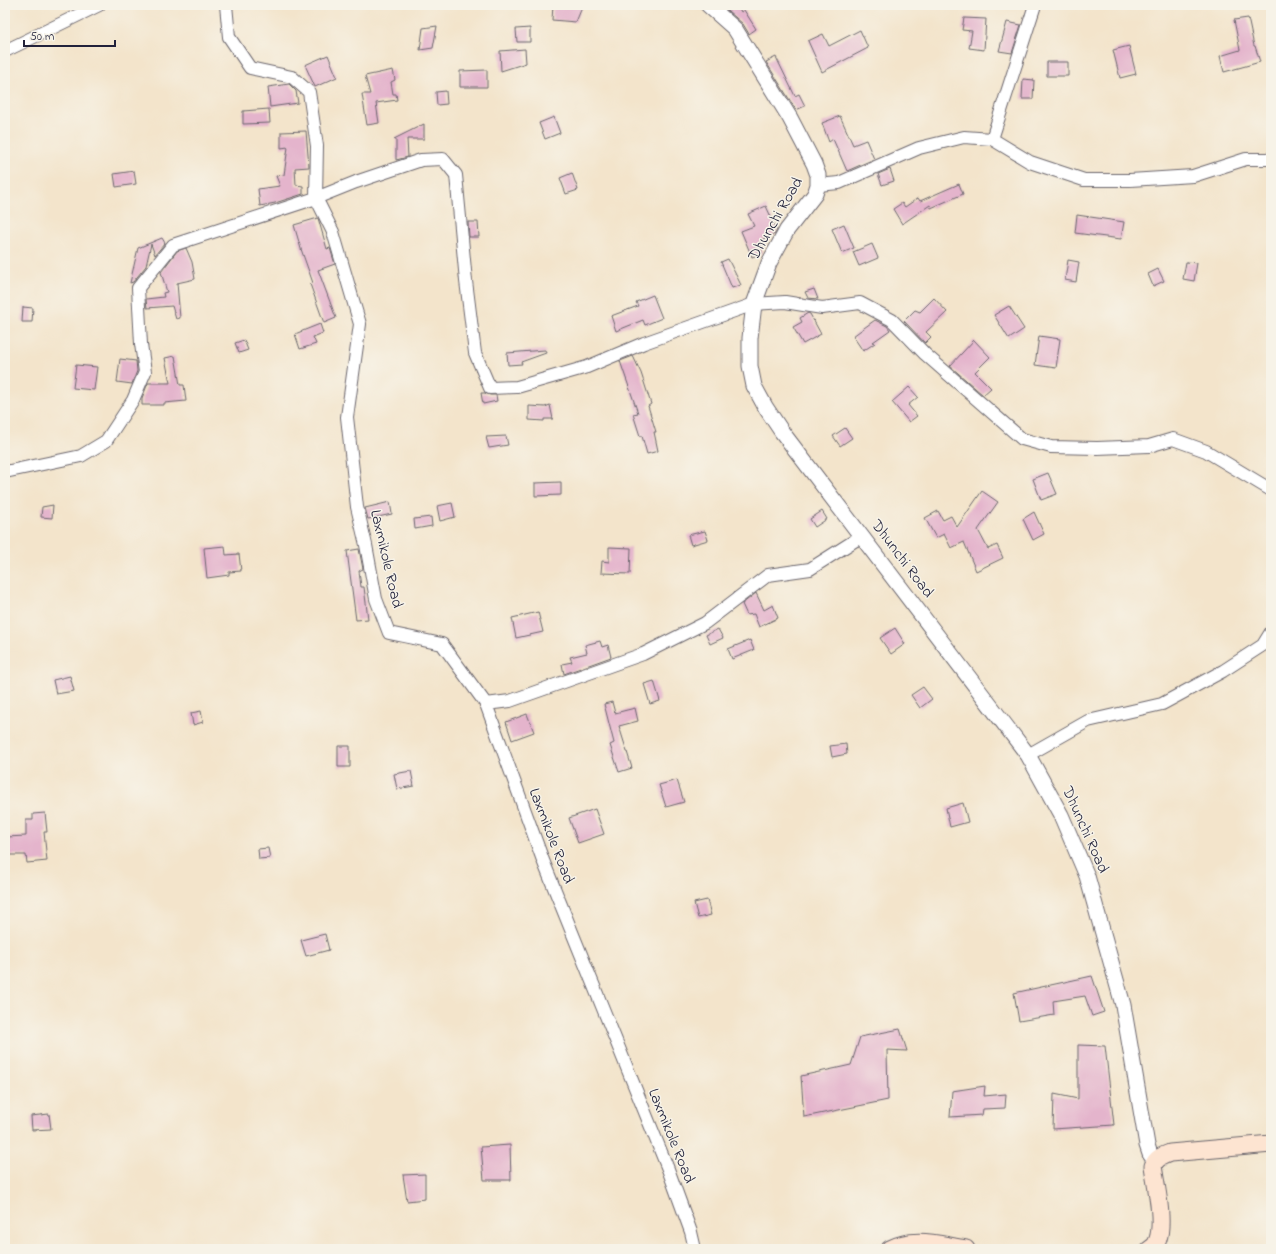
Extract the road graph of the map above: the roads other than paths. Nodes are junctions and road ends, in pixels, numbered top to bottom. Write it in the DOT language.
graph roads {
  1 [pos="99,5"];
  2 [pos="226,5"];
  3 [pos="708,5"];
  4 [pos="1035,5"];
  5 [pos="5,51"];
  6 [pos="992,139"];
  7 [pos="1271,159"];
  8 [pos="818,185"];
  9 [pos="316,198"];
  10 [pos="754,304"];
  11 [pos="5,472"];
  12 [pos="1271,490"];
  13 [pos="862,536"];
  14 [pos="1271,632"];
  15 [pos="486,704"];
  16 [pos="1028,755"];
  17 [pos="1271,1144"];
  18 [pos="1155,1161"];
  19 [pos="695,1249"];
  20 [pos="890,1249"];
  21 [pos="966,1249"];
  22 [pos="1150,1249"];
  1 -- 5 [label="street"];
  2 -- 9 [label="street, Laxmikole Road"];
  3 -- 8 [label="street, Dhunchi Road"];
  4 -- 6 [label="street"];
  6 -- 7 [label="street"];
  6 -- 8 [label="street"];
  8 -- 10 [label="street, Dhunchi Road"];
  9 -- 10 [label="street"];
  9 -- 11 [label="street"];
  9 -- 15 [label="street, Laxmikole Road"];
  10 -- 12 [label="street"];
  10 -- 13 [label="street, Dhunchi Road"];
  13 -- 15 [label="street"];
  13 -- 16 [label="street, Dhunchi Road"];
  14 -- 16 [label="street"];
  15 -- 19 [label="street, Laxmikole Road"];
  16 -- 18 [label="street, Dhunchi Road"];
  17 -- 18 [label="main road"];
  18 -- 22 [label="main road"];
  20 -- 21 [label="main road"];
}
